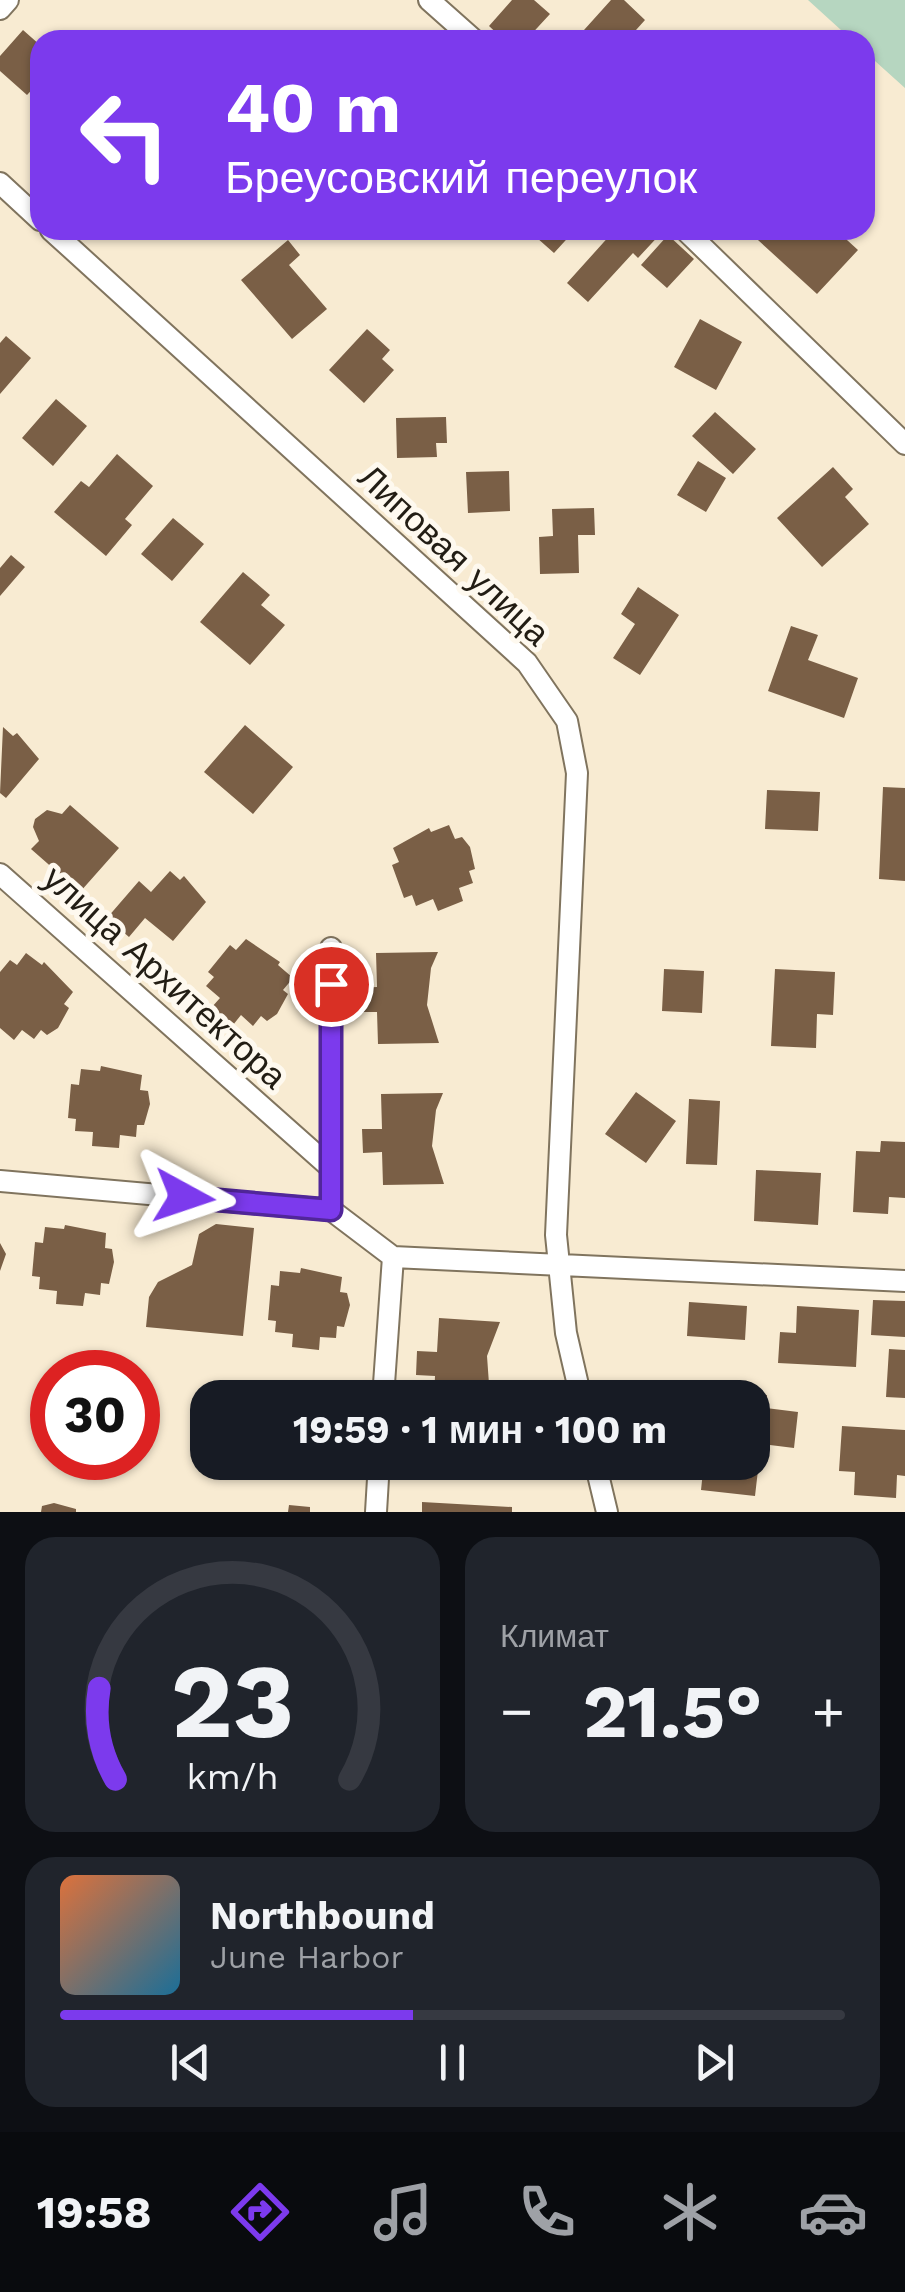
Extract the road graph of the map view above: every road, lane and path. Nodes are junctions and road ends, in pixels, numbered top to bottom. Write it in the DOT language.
graph roads {
  1 [pos="8,0"];
  2 [pos="430,0"];
  3 [pos="0,9"];
  4 [pos="463,30"];
  5 [pos="0,183"];
  6 [pos="30,211"];
  7 [pos="62,240"];
  8 [pos="695,240"];
  9 [pos="905,444"];
  10 [pos="0,874"];
  11 [pos="331,948"];
  12 [pos="331,1168"];
  13 [pos="0,1181"];
  14 [pos="331,1210"];
  15 [pos="392,1257"];
  16 [pos="558,1264"];
  17 [pos="905,1281"];
  18 [pos="384,1380"];
  19 [pos="576,1380"];
  20 [pos="378,1480"];
  21 [pos="600,1480"];
  22 [pos="376,1512"];
  23 [pos="607,1512"];
  1 -- 3 [label="street"];
  2 -- 4 [label="street"];
  5 -- 6 [label="street"];
  7 -- 16 [label="street, Липовая улица"];
  8 -- 9 [label="street"];
  10 -- 12 [label="street, улица Архитектора"];
  11 -- 12 [label="street"];
  12 -- 14 [label="street"];
  13 -- 14 [label="street"];
  14 -- 15 [label="street"];
  15 -- 16 [label="street"];
  15 -- 18 [label="street"];
  16 -- 17 [label="street"];
  16 -- 19 [label="street, Липовая улица"];
  20 -- 22 [label="street"];
  21 -- 23 [label="street"];
}
